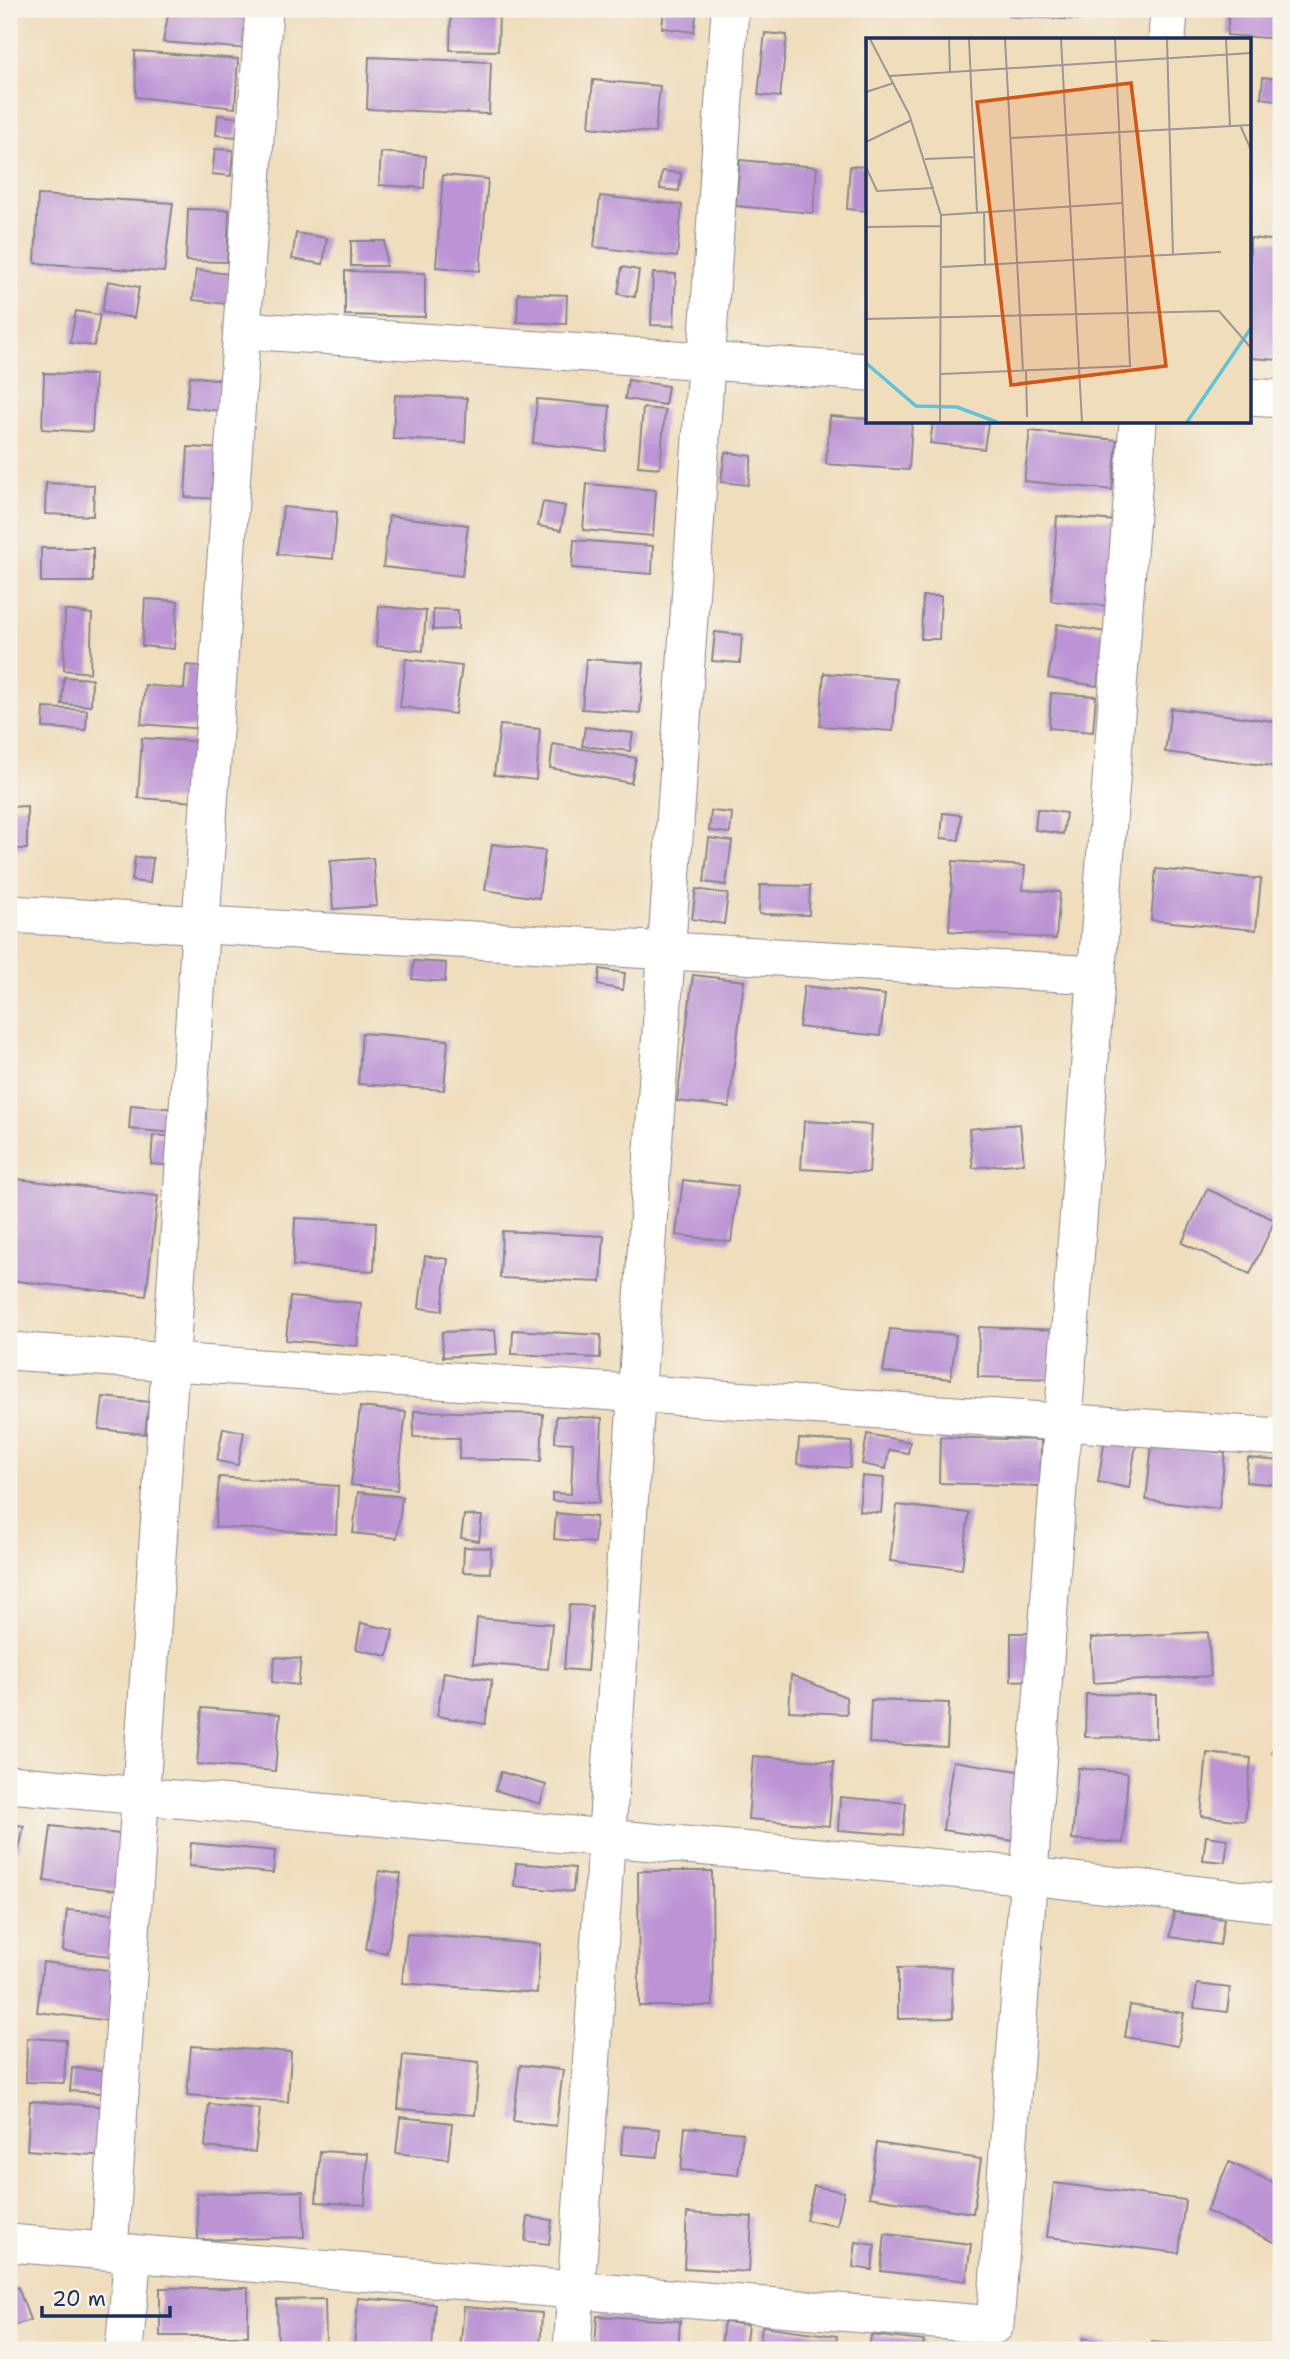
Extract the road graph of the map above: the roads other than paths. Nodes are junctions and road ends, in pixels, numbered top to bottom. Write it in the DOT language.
graph roads {
  1 [pos="264,9"];
  2 [pos="730,9"];
  3 [pos="1169,9"];
  4 [pos="1167,38"];
  5 [pos="242,330"];
  6 [pos="706,361"];
  7 [pos="866,372"];
  8 [pos="1252,397"];
  9 [pos="1281,399"];
  10 [pos="1138,424"];
  11 [pos="9,914"];
  12 [pos="200,924"];
  13 [pos="666,951"];
  14 [pos="1097,975"];
  15 [pos="9,1351"];
  16 [pos="170,1362"];
  17 [pos="636,1393"];
  18 [pos="1063,1422"];
  19 [pos="1281,1437"];
  20 [pos="9,1784"];
  21 [pos="141,1796"];
  22 [pos="606,1838"];
  23 [pos="1029,1876"];
  24 [pos="1281,1904"];
  25 [pos="9,2243"];
  26 [pos="121,2252"];
  27 [pos="576,2290"];
  28 [pos="124,2350"];
  29 [pos="572,2350"];
  1 -- 5 [label="street"];
  2 -- 6 [label="street"];
  3 -- 4 [label="street"];
  5 -- 6 [label="street"];
  5 -- 12 [label="street"];
  6 -- 7 [label="street"];
  6 -- 13 [label="street"];
  8 -- 9 [label="street"];
  10 -- 14 [label="street"];
  11 -- 12 [label="street"];
  12 -- 13 [label="street"];
  12 -- 16 [label="street"];
  13 -- 14 [label="street"];
  13 -- 17 [label="street"];
  14 -- 18 [label="street"];
  15 -- 16 [label="street"];
  16 -- 17 [label="street"];
  16 -- 21 [label="street"];
  17 -- 18 [label="street"];
  17 -- 22 [label="street"];
  18 -- 19 [label="street"];
  18 -- 23 [label="street"];
  20 -- 21 [label="street"];
  21 -- 22 [label="street"];
  21 -- 26 [label="street"];
  22 -- 23 [label="street"];
  22 -- 27 [label="street"];
  23 -- 24 [label="street"];
  23 -- 27 [label="street"];
  25 -- 26 [label="street"];
  26 -- 27 [label="street"];
  26 -- 28 [label="street"];
  27 -- 29 [label="street"];
}
